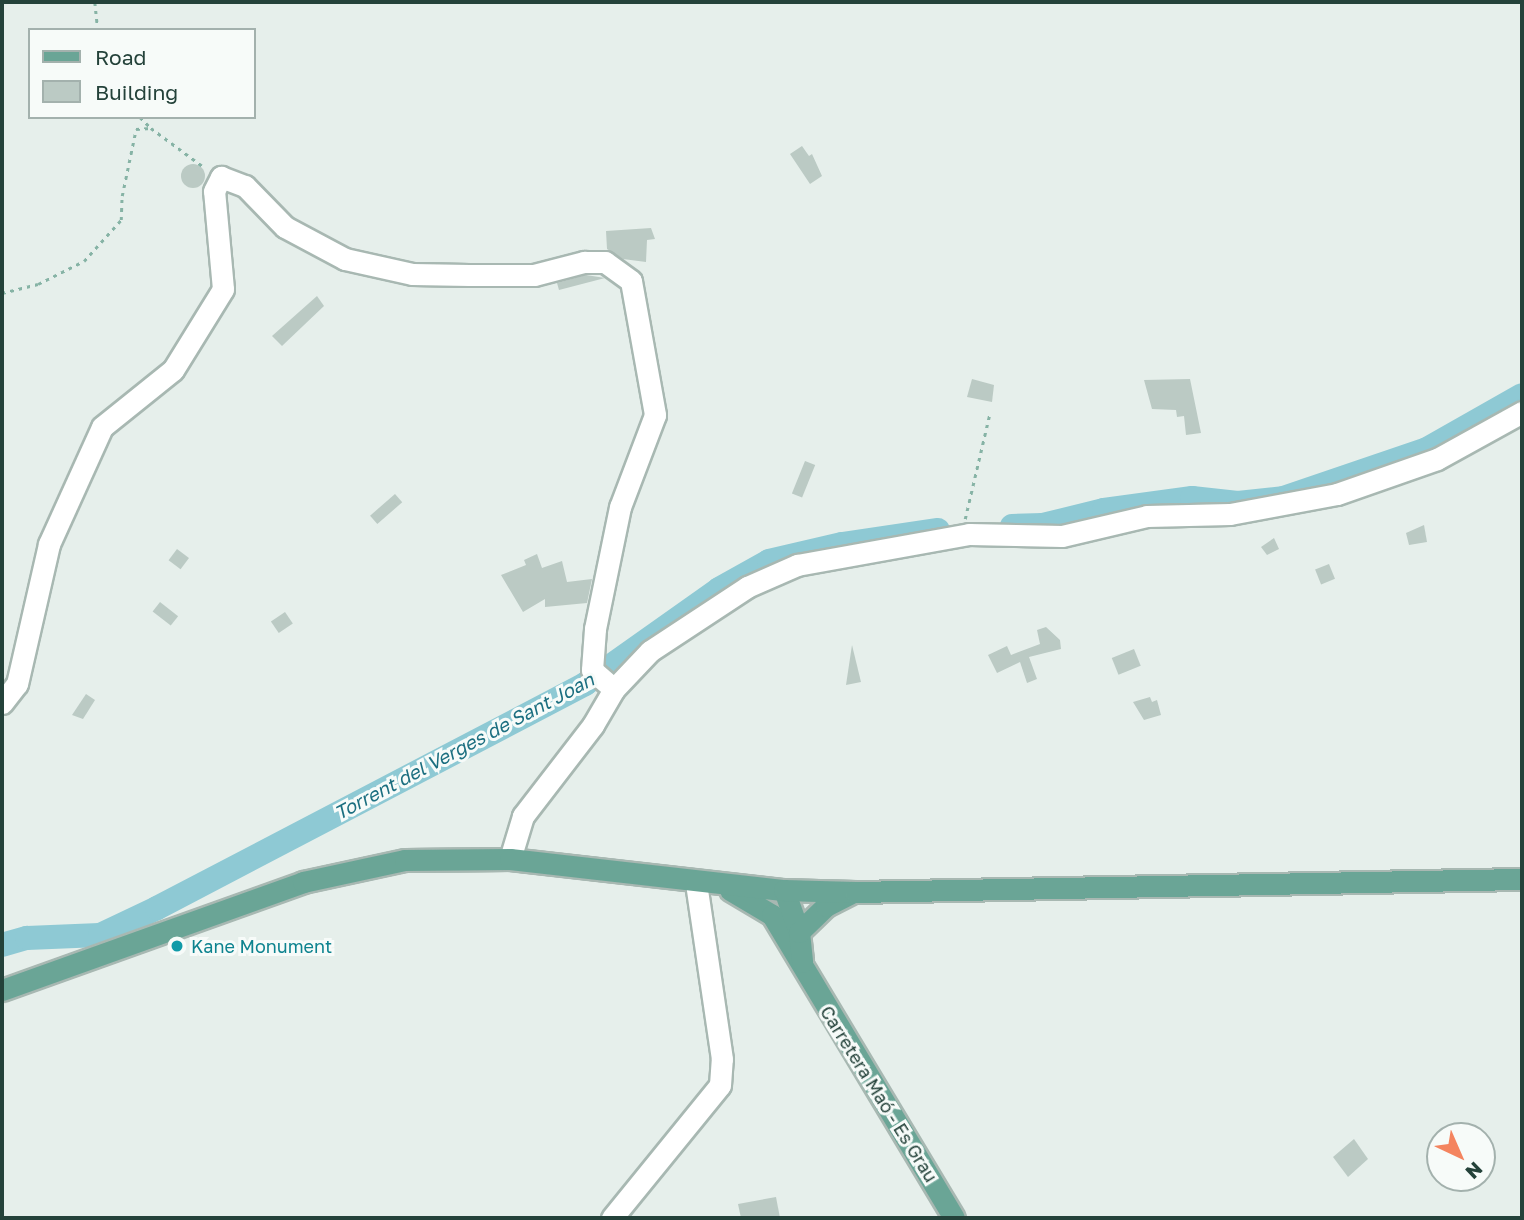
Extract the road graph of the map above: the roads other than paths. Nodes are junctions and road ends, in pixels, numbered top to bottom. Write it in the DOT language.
graph roads {
  1 [pos="1522,412"];
  2 [pos="603,679"];
  3 [pos="2,703"];
  4 [pos="510,859"];
  5 [pos="1522,879"];
  6 [pos="706,883"];
  7 [pos="784,890"];
  8 [pos="855,892"];
  9 [pos="789,930"];
  10 [pos="2,990"];
  11 [pos="612,1218"];
  12 [pos="954,1218"];
  1 -- 2 [label="street"];
  2 -- 3 [label="street"];
  2 -- 4 [label="street"];
  4 -- 6 [label="main road"];
  4 -- 10 [label="main road"];
  5 -- 8 [label="main road"];
  6 -- 7 [label="main road"];
  6 -- 9 [label="main road"];
  6 -- 11 [label="street"];
  7 -- 8 [label="main road"];
  7 -- 9 [label="main road"];
  8 -- 9 [label="main road"];
  9 -- 12 [label="main road, Carretera Maó - Es Grau"];
}
